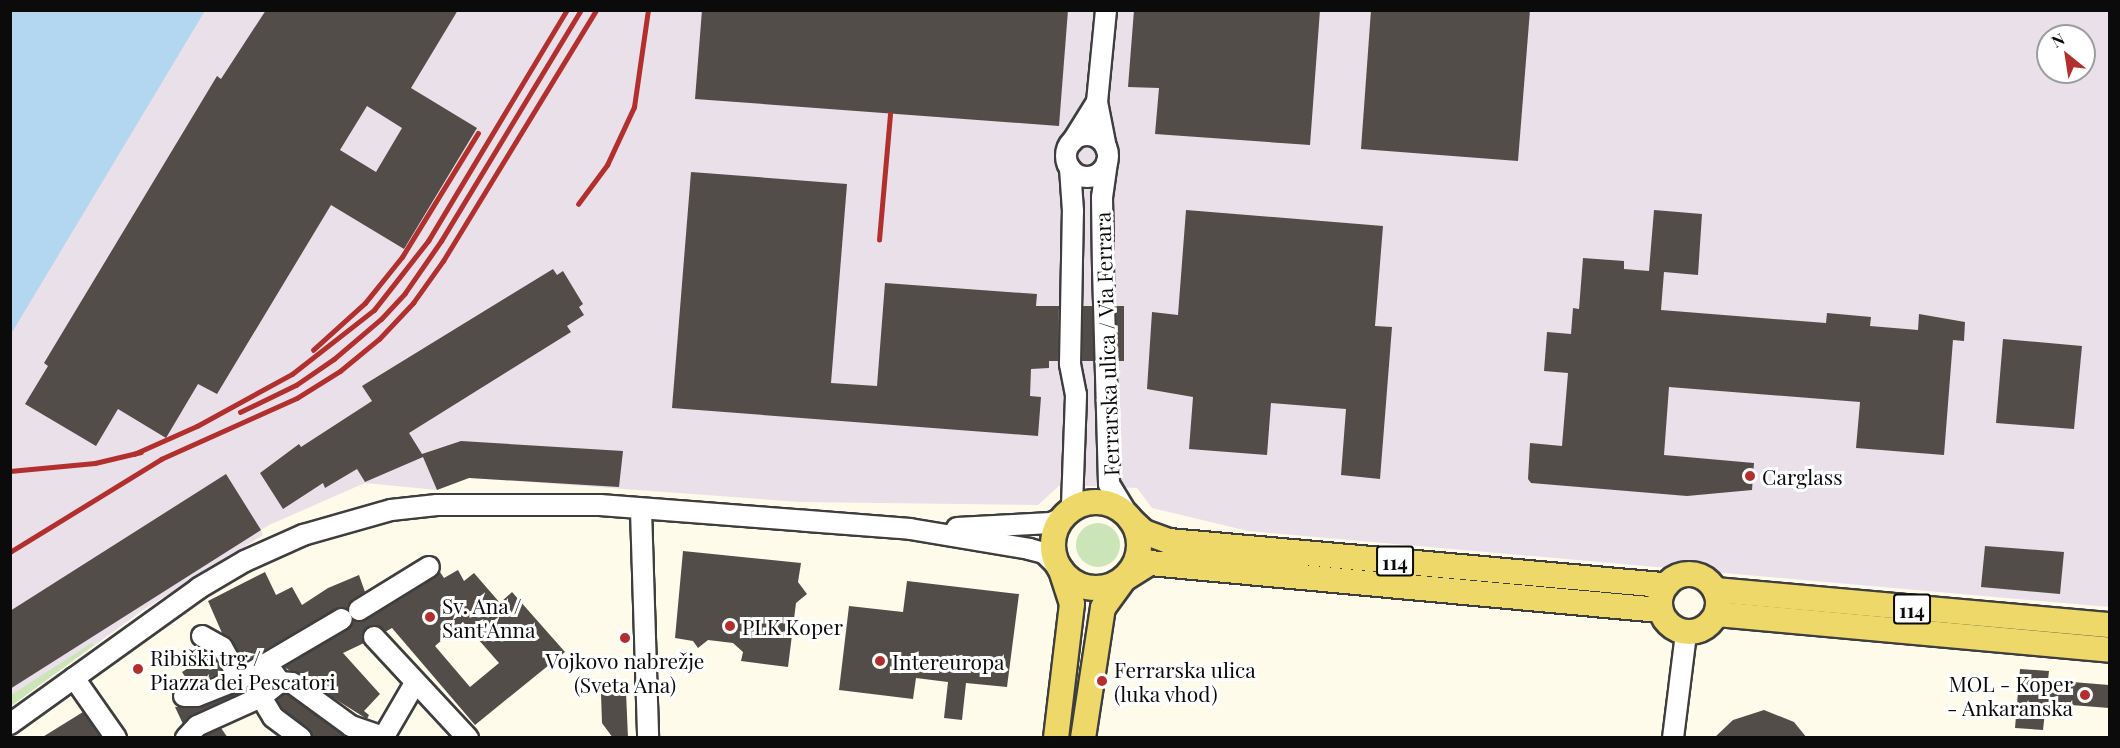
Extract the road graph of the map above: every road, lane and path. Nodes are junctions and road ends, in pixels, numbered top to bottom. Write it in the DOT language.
graph roads {
  1 [pos="1106,10"];
  2 [pos="1097,102"];
  3 [pos="1072,142"];
  4 [pos="1106,155"];
  5 [pos="1070,168"];
  6 [pos="641,510"];
  7 [pos="1064,517"];
  8 [pos="1131,520"];
  9 [pos="910,529"];
  10 [pos="429,567"];
  11 [pos="1061,570"];
  12 [pos="1124,579"];
  13 [pos="1666,585"];
  14 [pos="1715,590"];
  15 [pos="359,610"];
  16 [pos="1660,610"];
  17 [pos="1717,614"];
  18 [pos="342,620"];
  19 [pos="2109,625"];
  20 [pos="1686,633"];
  21 [pos="202,636"];
  22 [pos="374,637"];
  23 [pos="2109,650"];
  24 [pos="268,665"];
  25 [pos="74,678"];
  26 [pos="240,679"];
  27 [pos="280,682"];
  28 [pos="415,683"];
  29 [pos="184,696"];
  30 [pos="261,697"];
  31 [pos="10,724"];
  32 [pos="115,737"];
  33 [pos="384,737"];
  34 [pos="186,738"];
  35 [pos="301,738"];
  36 [pos="468,738"];
  37 [pos="648,738"];
  38 [pos="1056,738"];
  39 [pos="1083,738"];
  40 [pos="1673,738"];
  1 -- 2 [label="street"];
  2 -- 3 [label="street"];
  2 -- 4 [label="street, Ferrarska ulica / Via Ferrara"];
  3 -- 4 [label="street"];
  3 -- 5 [label="street"];
  4 -- 5 [label="street"];
  4 -- 8 [label="street, Ferrarska ulica / Via Ferrara"];
  5 -- 7 [label="street, Ferrarska ulica / Via Ferrara"];
  6 -- 9 [label="street"];
  6 -- 25 [label="street"];
  6 -- 37 [label="street"];
  7 -- 8 [label="main road, 114"];
  7 -- 9 [label="street"];
  7 -- 11 [label="main road"];
  8 -- 12 [label="main road"];
  8 -- 13 [label="main road, 114"];
  9 -- 11 [label="street"];
  10 -- 15 [label="street"];
  11 -- 12 [label="main road, 114"];
  11 -- 38 [label="main road"];
  12 -- 16 [label="main road, 114"];
  12 -- 39 [label="main road"];
  13 -- 14 [label="main road, 114"];
  13 -- 16 [label="main road"];
  14 -- 17 [label="main road"];
  14 -- 19 [label="main road, 114"];
  16 -- 20 [label="main road"];
  17 -- 20 [label="main road"];
  17 -- 23 [label="main road, 114"];
  18 -- 24 [label="street"];
  20 -- 40 [label="street"];
  21 -- 26 [label="street"];
  22 -- 28 [label="street"];
  24 -- 26 [label="street"];
  24 -- 27 [label="street"];
  25 -- 31 [label="street"];
  25 -- 32 [label="street"];
  26 -- 29 [label="street"];
  27 -- 30 [label="street"];
  27 -- 33 [label="street"];
  28 -- 33 [label="street"];
  28 -- 36 [label="street"];
  30 -- 34 [label="street"];
  30 -- 35 [label="street"];
}
